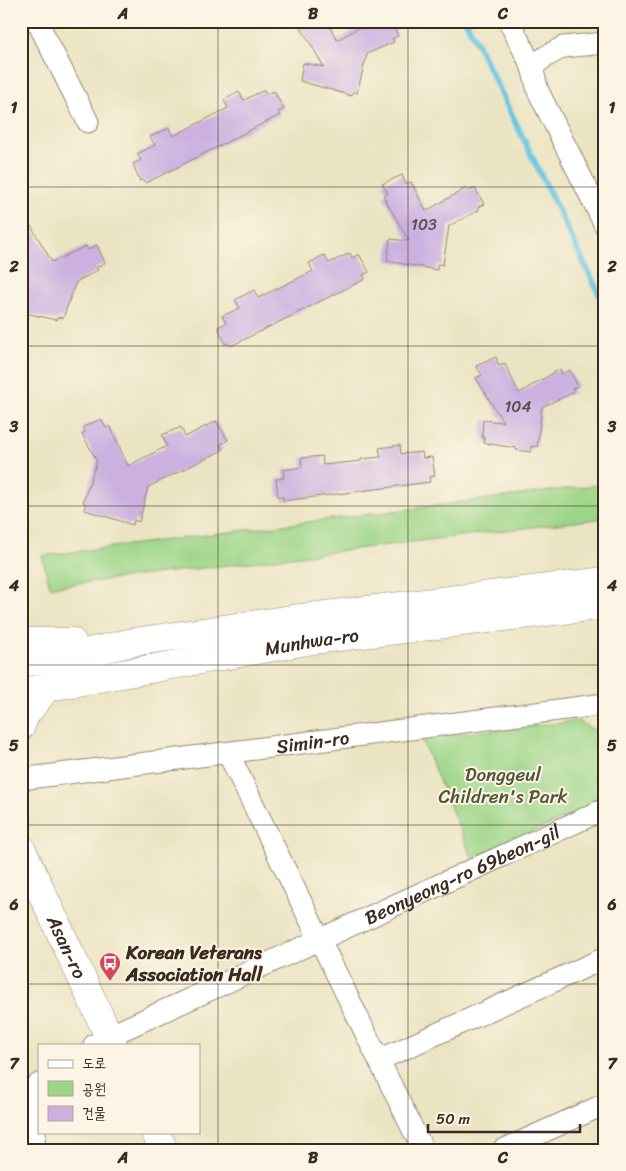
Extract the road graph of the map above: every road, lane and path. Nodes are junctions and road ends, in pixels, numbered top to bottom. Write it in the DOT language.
graph roads {
  1 [pos="37,21"];
  2 [pos="509,21"];
  3 [pos="605,43"];
  4 [pos="532,67"];
  5 [pos="88,122"];
  6 [pos="605,225"];
  7 [pos="605,581"];
  8 [pos="605,605"];
  9 [pos="21,642"];
  10 [pos="134,642"];
  11 [pos="21,663"];
  12 [pos="34,689"];
  13 [pos="604,705"];
  14 [pos="21,726"];
  15 [pos="228,753"];
  16 [pos="21,779"];
  17 [pos="605,809"];
  18 [pos="21,848"];
  19 [pos="320,940"];
  20 [pos="605,958"];
  21 [pos="105,1042"];
  22 [pos="379,1060"];
  23 [pos="38,1085"];
  24 [pos="605,1104"];
  25 [pos="156,1134"];
  26 [pos="32,1150"];
  27 [pos="164,1150"];
  28 [pos="423,1150"];
  29 [pos="503,1150"];
  1 -- 5 [label="street"];
  2 -- 4 [label="street"];
  3 -- 4 [label="street"];
  4 -- 6 [label="street"];
  7 -- 10 [label="main road, Munhwa-ro"];
  8 -- 12 [label="main road, Munhwa-ro"];
  9 -- 10 [label="main road"];
  10 -- 11 [label="main road, Munhwa-ro"];
  12 -- 14 [label="main road"];
  13 -- 15 [label="street, Simin-ro"];
  15 -- 16 [label="street, Simin-ro"];
  15 -- 19 [label="street"];
  17 -- 19 [label="street, Beonyeong-ro 69beon-gil"];
  18 -- 21 [label="main road, Asan-ro"];
  19 -- 21 [label="street, Beonyeong-ro 69beon-gil"];
  19 -- 22 [label="street"];
  20 -- 22 [label="street"];
  22 -- 28 [label="street"];
  23 -- 26 [label="street"];
  24 -- 29 [label="street"];
  25 -- 27 [label="main road"];
}
